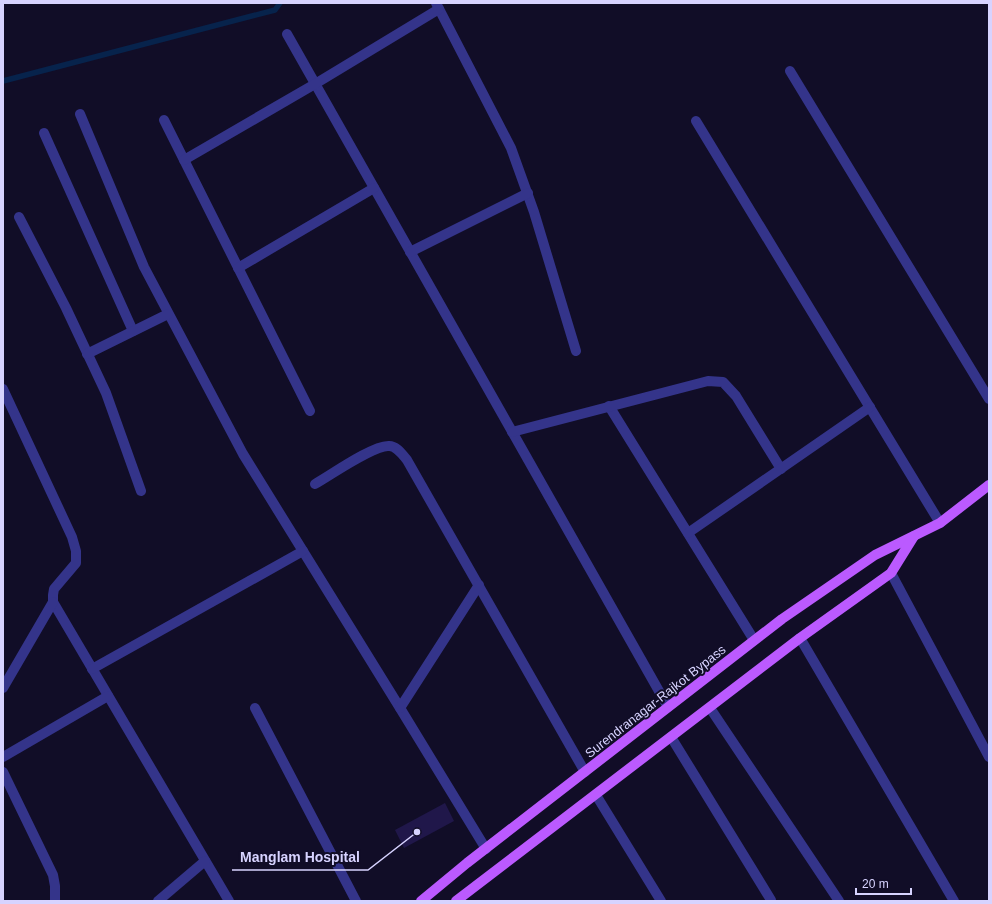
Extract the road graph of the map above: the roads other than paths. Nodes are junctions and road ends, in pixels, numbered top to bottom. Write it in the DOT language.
graph roads {
  1 [pos="438,6"];
  2 [pos="287,34"];
  3 [pos="790,71"];
  4 [pos="315,84"];
  5 [pos="80,114"];
  6 [pos="164,120"];
  7 [pos="696,120"];
  8 [pos="44,133"];
  9 [pos="184,160"];
  10 [pos="374,188"];
  11 [pos="528,193"];
  12 [pos="19,217"];
  13 [pos="410,252"];
  14 [pos="238,268"];
  15 [pos="168,314"];
  16 [pos="133,331"];
  17 [pos="576,351"];
  18 [pos="88,354"];
  19 [pos="3,389"];
  20 [pos="989,399"];
  21 [pos="609,406"];
  22 [pos="870,407"];
  23 [pos="310,412"];
  24 [pos="512,432"];
  25 [pos="781,469"];
  26 [pos="315,484"];
  27 [pos="989,485"];
  28 [pos="141,492"];
  29 [pos="940,523"];
  30 [pos="688,533"];
  31 [pos="914,536"];
  32 [pos="303,550"];
  33 [pos="891,573"];
  34 [pos="479,585"];
  35 [pos="53,602"];
  36 [pos="800,638"];
  37 [pos="754,640"];
  38 [pos="92,669"];
  39 [pos="3,688"];
  40 [pos="108,696"];
  41 [pos="255,708"];
  42 [pos="400,708"];
  43 [pos="668,708"];
  44 [pos="710,708"];
  45 [pos="671,737"];
  46 [pos="989,756"];
  47 [pos="3,757"];
  48 [pos="3,772"];
  49 [pos="585,772"];
  50 [pos="596,795"];
  51 [pos="486,849"];
  52 [pos="205,861"];
  53 [pos="771,900"];
  54 [pos="55,901"];
  55 [pos="158,901"];
  56 [pos="229,901"];
  57 [pos="356,901"];
  58 [pos="421,901"];
  59 [pos="456,901"];
  60 [pos="661,901"];
  61 [pos="839,901"];
  62 [pos="954,901"];
  1 -- 4 [label="street"];
  1 -- 11 [label="street"];
  2 -- 4 [label="street"];
  3 -- 20 [label="street"];
  4 -- 9 [label="street"];
  4 -- 10 [label="street"];
  5 -- 15 [label="street"];
  6 -- 9 [label="street"];
  7 -- 22 [label="street"];
  8 -- 16 [label="street"];
  9 -- 14 [label="street"];
  10 -- 13 [label="street"];
  10 -- 14 [label="street"];
  11 -- 13 [label="street"];
  11 -- 17 [label="street"];
  12 -- 18 [label="street"];
  13 -- 24 [label="street"];
  14 -- 23 [label="street"];
  15 -- 16 [label="street"];
  15 -- 32 [label="street"];
  16 -- 18 [label="street"];
  18 -- 28 [label="street"];
  19 -- 35 [label="street"];
  21 -- 24 [label="street"];
  21 -- 25 [label="street"];
  21 -- 30 [label="street"];
  22 -- 25 [label="street"];
  22 -- 29 [label="street"];
  24 -- 43 [label="street"];
  25 -- 30 [label="street"];
  26 -- 34 [label="street"];
  27 -- 29 [label="main road, Surendranagar-Rajkot Bypass"];
  29 -- 31 [label="main road, Surendranagar-Rajkot Bypass"];
  30 -- 37 [label="street"];
  31 -- 33 [label="main road"];
  31 -- 37 [label="main road, Surendranagar-Rajkot Bypass"];
  32 -- 38 [label="street"];
  32 -- 42 [label="street"];
  33 -- 36 [label="main road"];
  33 -- 46 [label="street"];
  34 -- 42 [label="street"];
  34 -- 49 [label="street"];
  35 -- 38 [label="street"];
  35 -- 39 [label="street"];
  36 -- 44 [label="main road"];
  36 -- 62 [label="street"];
  37 -- 43 [label="main road, Surendranagar-Rajkot Bypass"];
  38 -- 40 [label="street"];
  40 -- 47 [label="street"];
  40 -- 52 [label="street"];
  41 -- 57 [label="street"];
  42 -- 51 [label="street"];
  43 -- 49 [label="main road, Surendranagar-Rajkot Bypass"];
  44 -- 45 [label="main road"];
  44 -- 61 [label="street"];
  45 -- 50 [label="main road"];
  45 -- 53 [label="street"];
  48 -- 54 [label="street"];
  49 -- 51 [label="main road, Surendranagar-Rajkot Bypass"];
  50 -- 59 [label="main road"];
  50 -- 60 [label="street"];
  51 -- 58 [label="main road, Surendranagar-Rajkot Bypass"];
  52 -- 55 [label="street"];
  52 -- 56 [label="street"];
}
